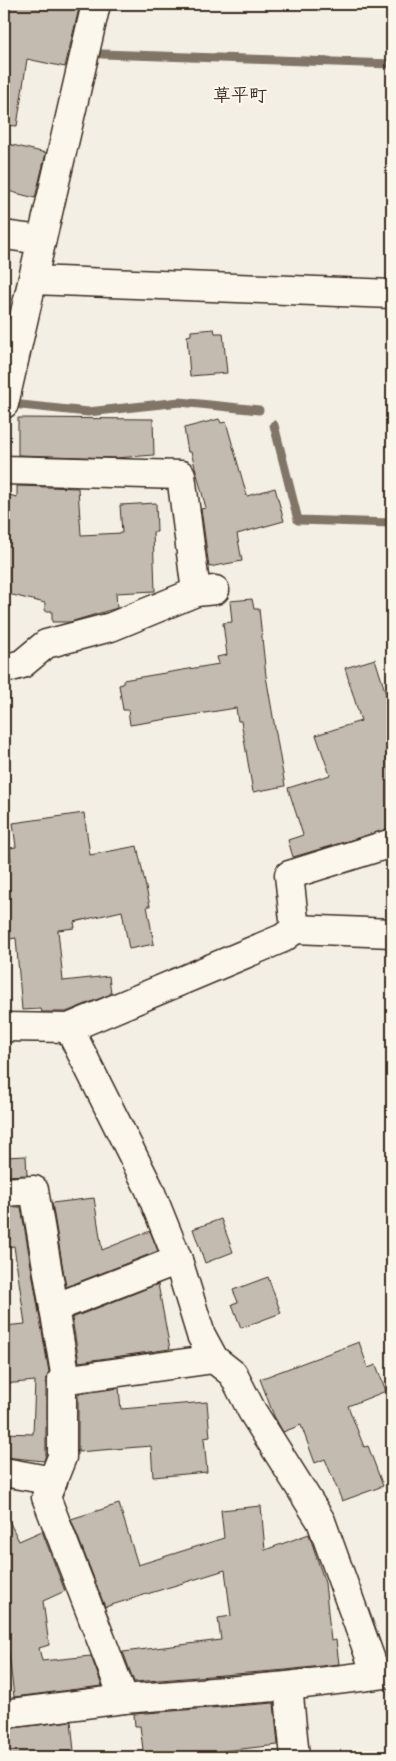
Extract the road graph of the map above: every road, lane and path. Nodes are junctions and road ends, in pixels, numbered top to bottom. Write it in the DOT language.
graph roads {
  1 [pos="96,4"];
  2 [pos="4,235"];
  3 [pos="42,240"];
  4 [pos="32,280"];
  5 [pos="392,294"];
  6 [pos="4,404"];
  7 [pos="4,470"];
  8 [pos="4,669"];
  9 [pos="392,843"];
  10 [pos="295,929"];
  11 [pos="392,933"];
  12 [pos="4,1027"];
  13 [pos="69,1028"];
  14 [pos="4,1192"];
  15 [pos="178,1260"];
  16 [pos="54,1308"];
  17 [pos="214,1359"];
  18 [pos="66,1380"];
  19 [pos="4,1472"];
  20 [pos="53,1481"];
  21 [pos="384,1673"];
  22 [pos="288,1686"];
  23 [pos="124,1699"];
  24 [pos="4,1714"];
  25 [pos="295,1757"];
  1 -- 3 [label="street"];
  2 -- 3 [label="street"];
  3 -- 4 [label="street"];
  4 -- 5 [label="street"];
  4 -- 6 [label="street"];
  7 -- 8 [label="street"];
  9 -- 10 [label="street"];
  10 -- 11 [label="street"];
  10 -- 13 [label="street"];
  12 -- 13 [label="street"];
  13 -- 15 [label="street"];
  14 -- 16 [label="street"];
  15 -- 16 [label="street"];
  15 -- 17 [label="street"];
  16 -- 18 [label="street"];
  17 -- 18 [label="street"];
  17 -- 21 [label="street"];
  18 -- 20 [label="street"];
  19 -- 20 [label="street"];
  20 -- 23 [label="street"];
  21 -- 22 [label="street"];
  22 -- 23 [label="street"];
  22 -- 25 [label="street"];
  23 -- 24 [label="street"];
}
